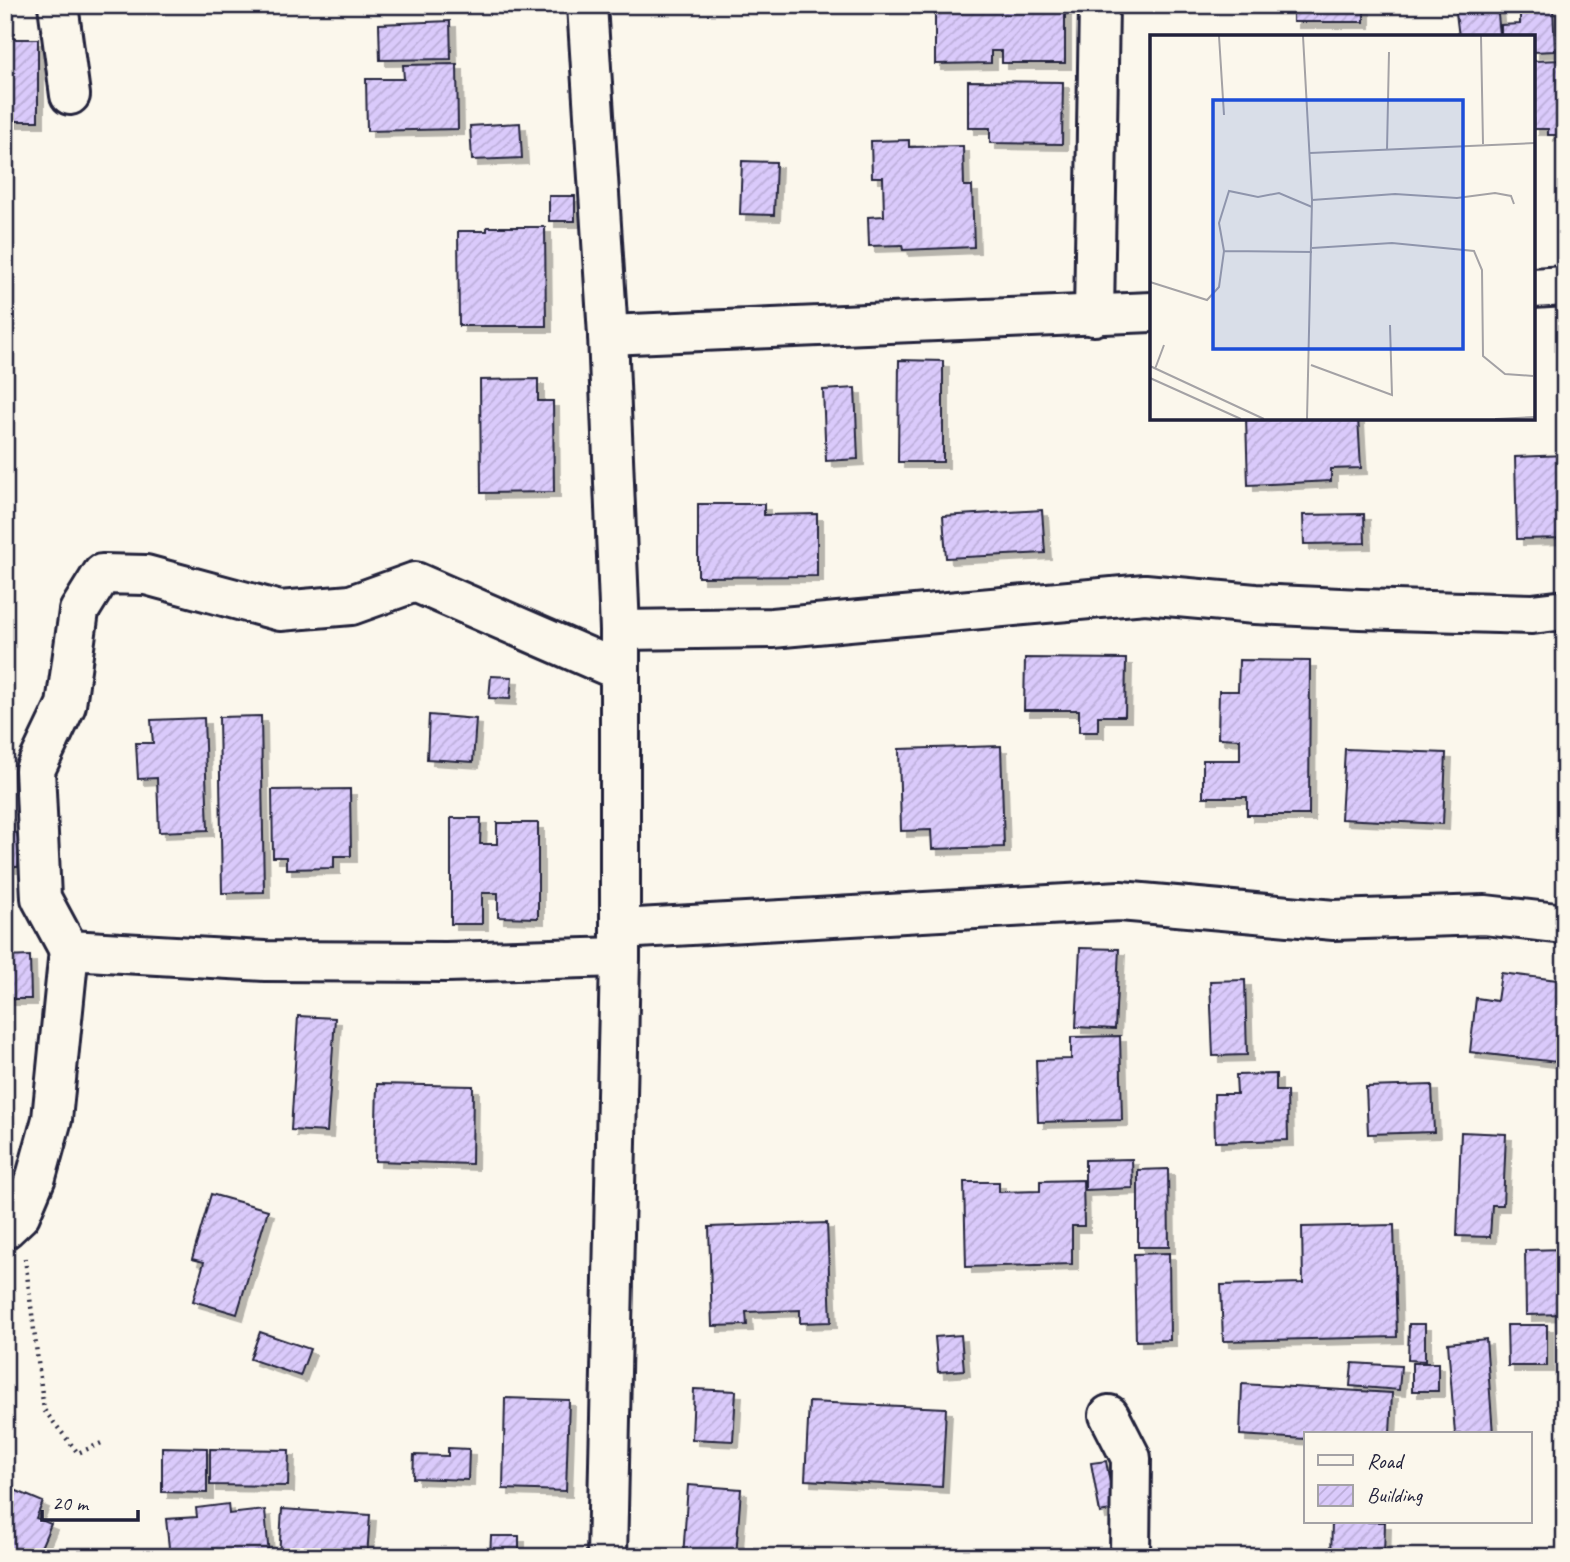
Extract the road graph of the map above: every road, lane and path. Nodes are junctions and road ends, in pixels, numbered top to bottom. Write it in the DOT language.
graph roads {
  1 [pos="58,5"];
  2 [pos="587,5"];
  3 [pos="1099,5"];
  4 [pos="70,95"];
  5 [pos="1565,286"];
  6 [pos="1535,288"];
  7 [pos="1150,312"];
  8 [pos="1094,316"];
  9 [pos="608,335"];
  10 [pos="1565,610"];
  11 [pos="620,630"];
  12 [pos="620,671"];
  13 [pos="1565,924"];
  14 [pos="620,943"];
  15 [pos="69,950"];
  16 [pos="13,1222"];
  17 [pos="1109,1415"];
  18 [pos="104,1442"];
  19 [pos="607,1557"];
  20 [pos="1130,1557"];
  1 -- 4 [label="street"];
  2 -- 9 [label="street"];
  3 -- 8 [label="street"];
  5 -- 6 [label="street"];
  7 -- 8 [label="street"];
  8 -- 9 [label="street"];
  9 -- 11 [label="street"];
  10 -- 11 [label="street"];
  11 -- 12 [label="street"];
  12 -- 14 [label="street"];
  12 -- 15 [label="street"];
  13 -- 14 [label="street"];
  14 -- 15 [label="street"];
  14 -- 19 [label="street"];
  15 -- 16 [label="street"];
  16 -- 18 [label="path"];
  17 -- 20 [label="street"];
}
